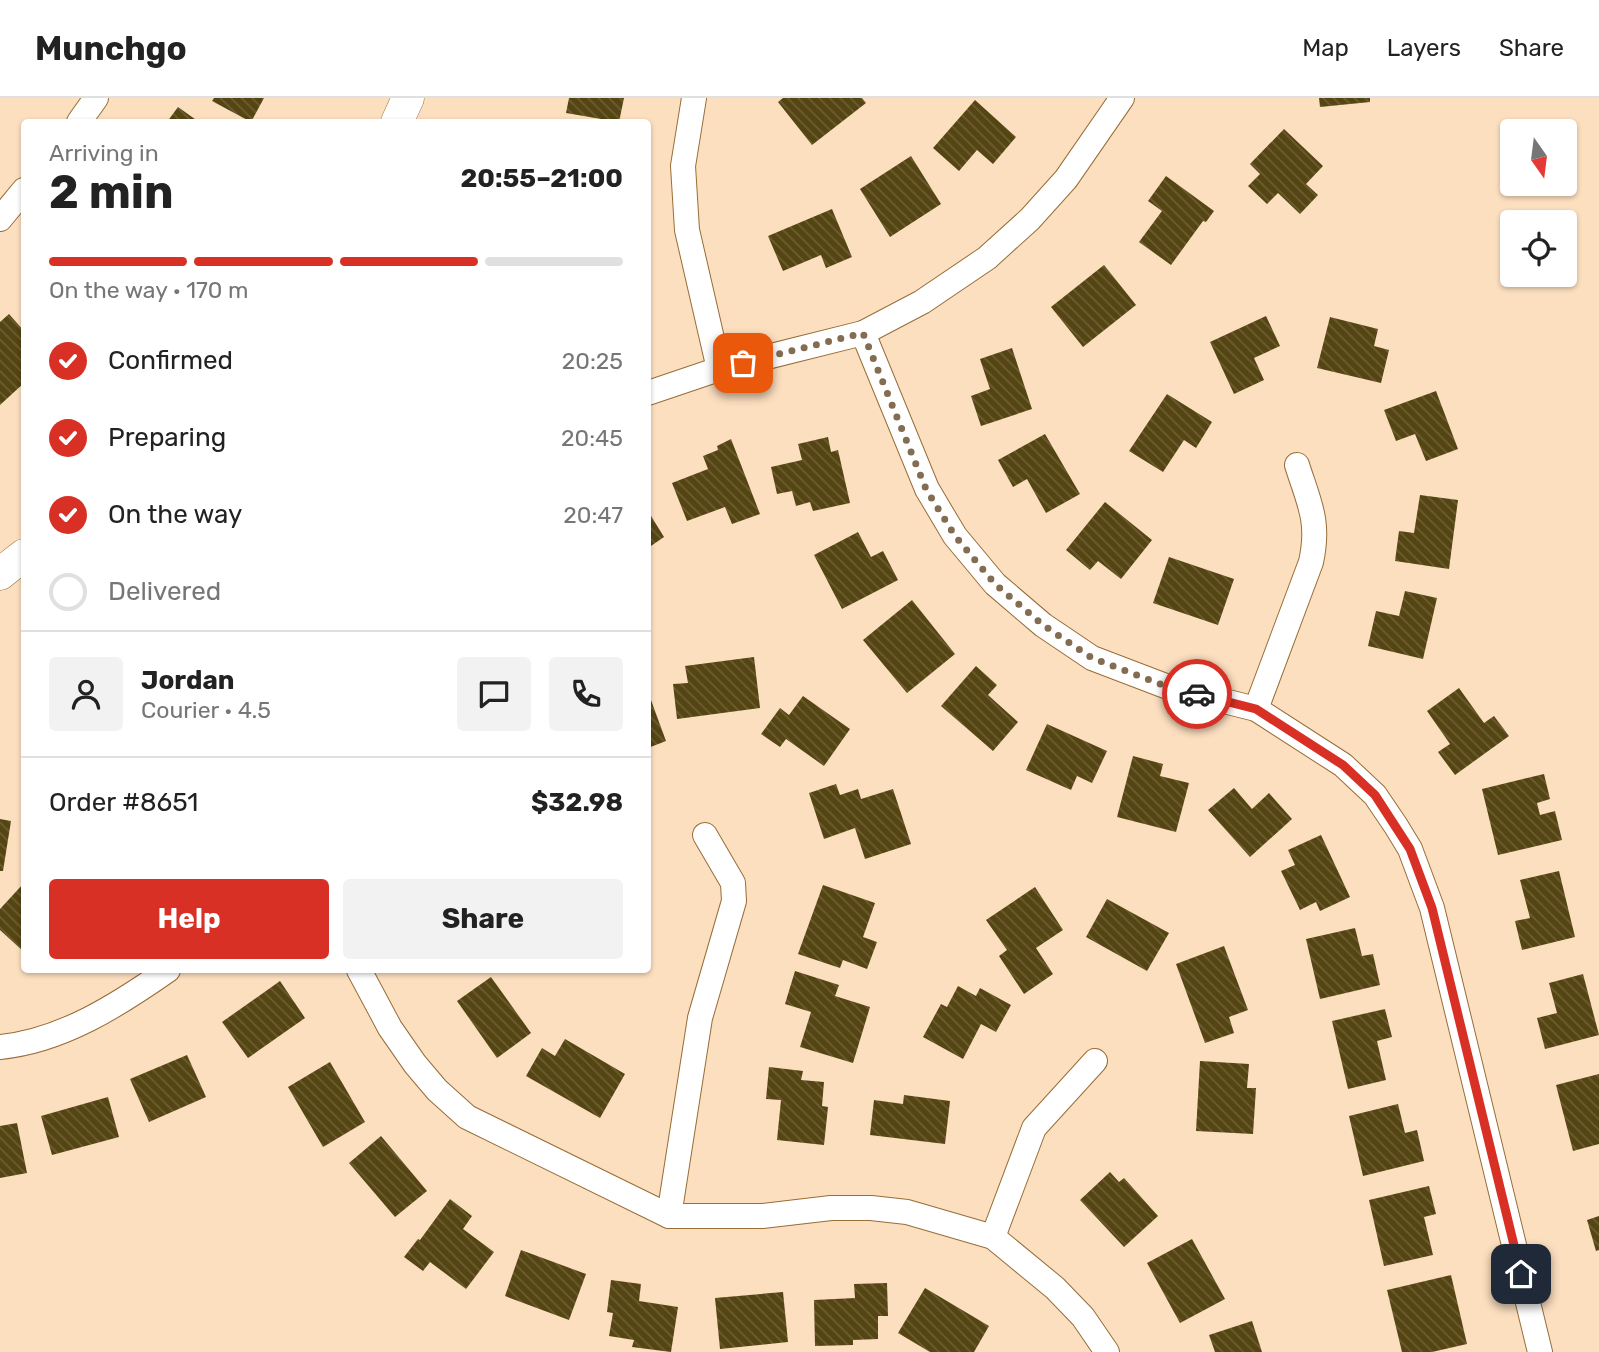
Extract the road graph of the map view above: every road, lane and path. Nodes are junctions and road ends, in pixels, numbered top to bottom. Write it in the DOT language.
graph roads {
  1 [pos="96,98"];
  2 [pos="408,98"];
  3 [pos="694,98"];
  4 [pos="1122,98"];
  5 [pos="81,119"];
  6 [pos="398,119"];
  7 [pos="21,194"];
  8 [pos="0,219"];
  9 [pos="863,333"];
  10 [pos="719,369"];
  11 [pos="651,392"];
  12 [pos="1297,465"];
  13 [pos="21,557"];
  14 [pos="0,574"];
  15 [pos="1256,709"];
  16 [pos="705,835"];
  17 [pos="164,973"];
  18 [pos="361,973"];
  19 [pos="0,1047"];
  20 [pos="1095,1061"];
  21 [pos="669,1216"];
  22 [pos="993,1237"];
  23 [pos="1107,1352"];
  24 [pos="1540,1352"];
  1 -- 5 [label="street"];
  2 -- 6 [label="street"];
  3 -- 10 [label="street"];
  4 -- 9 [label="street"];
  7 -- 8 [label="street"];
  9 -- 10 [label="street"];
  9 -- 15 [label="street"];
  10 -- 11 [label="street"];
  12 -- 15 [label="street"];
  13 -- 14 [label="street"];
  15 -- 24 [label="street"];
  16 -- 21 [label="street"];
  17 -- 19 [label="street"];
  18 -- 21 [label="street"];
  20 -- 22 [label="street"];
  21 -- 22 [label="street"];
  22 -- 23 [label="street"];
}
